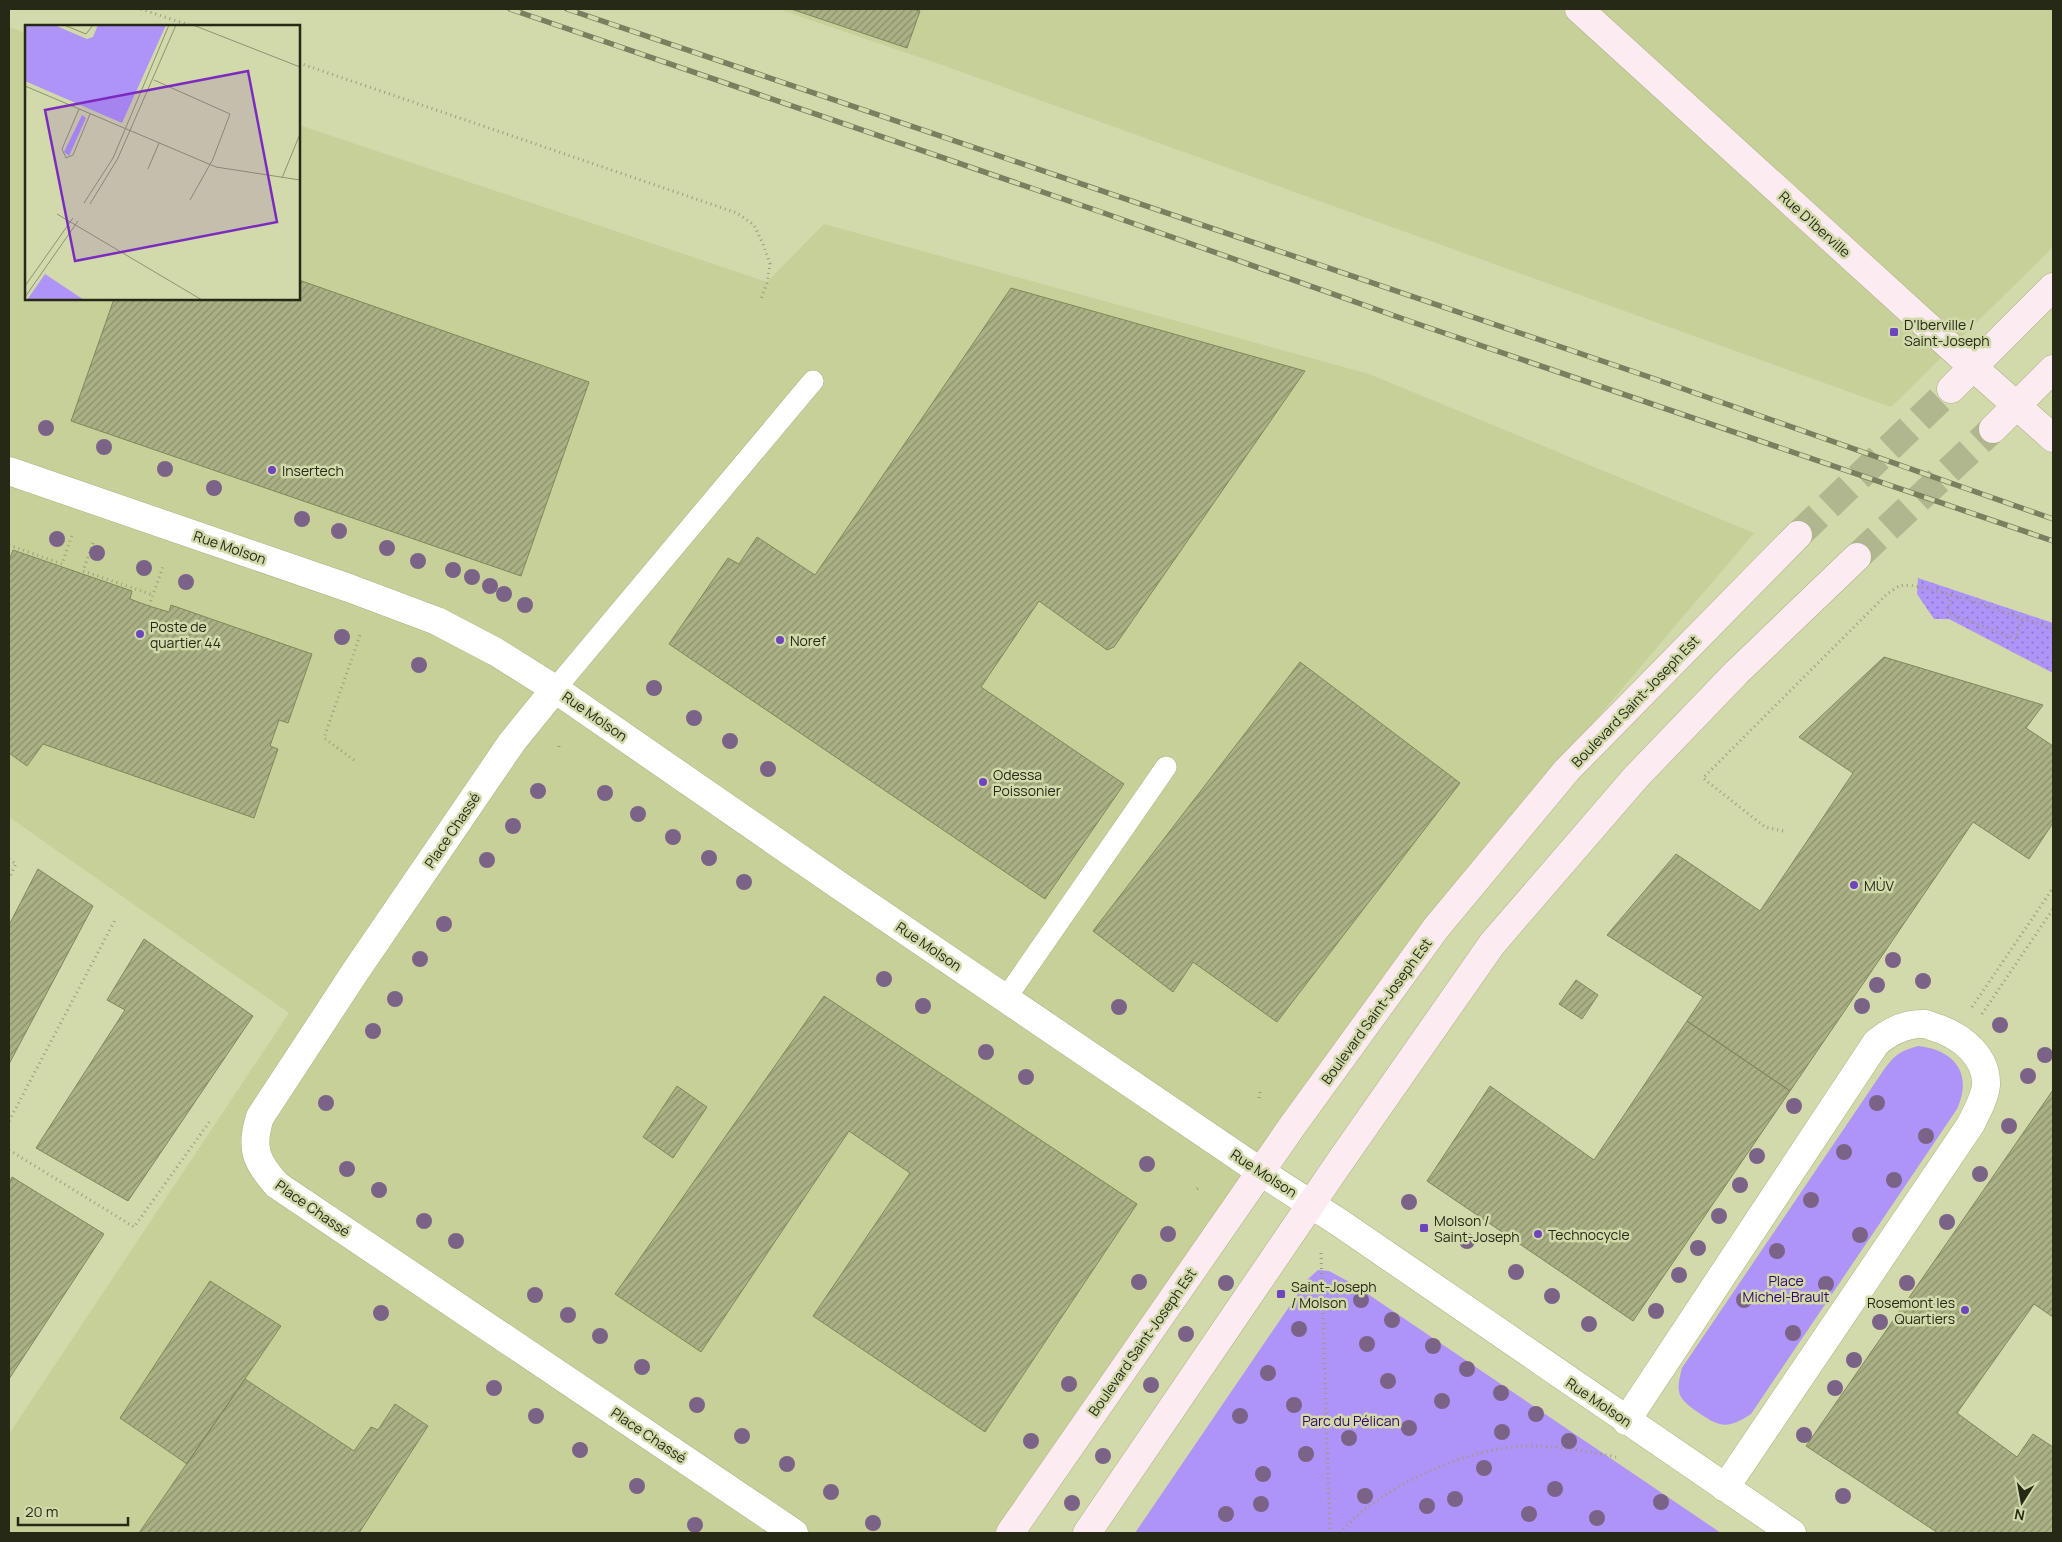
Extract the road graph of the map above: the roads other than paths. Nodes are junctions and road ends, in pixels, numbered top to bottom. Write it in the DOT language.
graph roads {
  1 [pos="1579,9"];
  2 [pos="2053,287"];
  3 [pos="1973,367"];
  4 [pos="2053,369"];
  5 [pos="813,380"];
  6 [pos="1951,389"];
  7 [pos="2017,405"];
  8 [pos="1993,429"];
  9 [pos="2053,438"];
  10 [pos="9,470"];
  11 [pos="1798,535"];
  12 [pos="1857,557"];
  13 [pos="555,689"];
  14 [pos="1166,767"];
  15 [pos="1006,998"];
  16 [pos="1261,1172"];
  17 [pos="1311,1204"];
  18 [pos="1626,1421"];
  19 [pos="1725,1488"];
  20 [pos="794,1533"];
  21 [pos="1010,1533"];
  22 [pos="1088,1533"];
  23 [pos="1792,1533"];
  1 -- 3 [label="main road, Rue D'Iberville"];
  2 -- 3 [label="main road"];
  3 -- 6 [label="main road"];
  3 -- 7 [label="main road, Rue D'Iberville"];
  4 -- 7 [label="main road"];
  5 -- 13 [label="lane"];
  7 -- 8 [label="main road"];
  7 -- 9 [label="main road, Rue D'Iberville"];
  10 -- 13 [label="street, Rue Molson"];
  11 -- 16 [label="main road, Boulevard Saint-Joseph Est"];
  12 -- 17 [label="main road"];
  13 -- 15 [label="street, Rue Molson"];
  13 -- 20 [label="street, Place Chassé"];
  14 -- 15 [label="lane"];
  15 -- 16 [label="street, Rue Molson"];
  16 -- 17 [label="street, Rue Molson"];
  16 -- 21 [label="main road, Boulevard Saint-Joseph Est"];
  17 -- 18 [label="street, Rue Molson"];
  17 -- 22 [label="main road"];
  18 -- 19 [label="street, Rue Molson"];
  18 -- 19 [label="street"];
  19 -- 23 [label="street, Rue Molson"];
}
